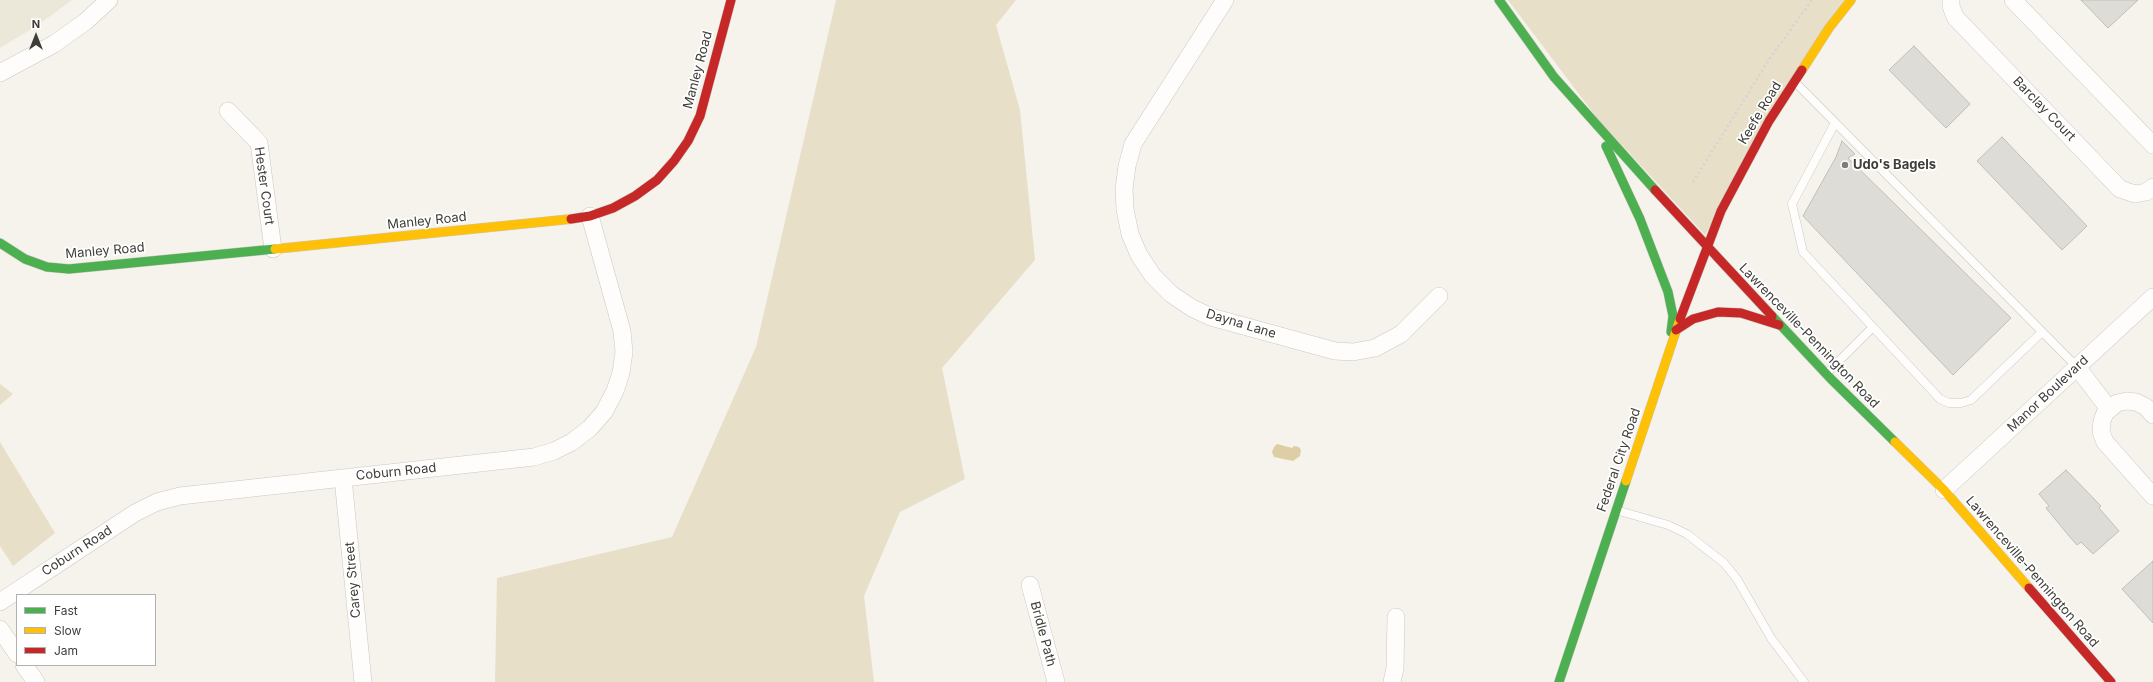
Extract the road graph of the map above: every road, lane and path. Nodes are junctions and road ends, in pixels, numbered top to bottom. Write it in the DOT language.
graph roads {
  1 [pos="109,0"];
  2 [pos="731,0"];
  3 [pos="1226,0"];
  4 [pos="1499,0"];
  5 [pos="1812,0"];
  6 [pos="1851,0"];
  7 [pos="1951,0"];
  8 [pos="2013,0"];
  9 [pos="0,73"];
  10 [pos="1794,81"];
  11 [pos="228,111"];
  12 [pos="1835,123"];
  13 [pos="1596,125"];
  14 [pos="2153,145"];
  15 [pos="1693,182"];
  16 [pos="2153,187"];
  17 [pos="590,216"];
  18 [pos="0,243"];
  19 [pos="1706,247"];
  20 [pos="273,249"];
  21 [pos="1439,296"];
  22 [pos="2153,297"];
  23 [pos="1780,325"];
  24 [pos="1873,327"];
  25 [pos="1676,330"];
  26 [pos="2042,332"];
  27 [pos="1670,350"];
  28 [pos="2077,367"];
  29 [pos="1826,374"];
  30 [pos="2109,409"];
  31 [pos="2153,415"];
  32 [pos="343,478"];
  33 [pos="1944,490"];
  34 [pos="2153,496"];
  35 [pos="1616,510"];
  36 [pos="1030,586"];
  37 [pos="0,602"];
  38 [pos="1396,617"];
  39 [pos="0,629"];
  40 [pos="16,653"];
  41 [pos="25,666"];
  42 [pos="36,682"];
  43 [pos="363,682"];
  44 [pos="1056,682"];
  45 [pos="1392,682"];
  46 [pos="1559,682"];
  47 [pos="1804,682"];
  48 [pos="2111,682"];
  1 -- 9 [label="street"];
  2 -- 17 [label="street, Manley Road"];
  3 -- 21 [label="street, Dayna Lane"];
  4 -- 13 [label="street, Lawrenceville-Pennington Road"];
  5 -- 15 [label="path"];
  6 -- 10 [label="street, Keefe Road"];
  7 -- 16 [label="street, Barclay Court"];
  8 -- 14 [label="street"];
  10 -- 12 [label="lane"];
  10 -- 19 [label="street, Keefe Road"];
  11 -- 20 [label="street, Hester Court"];
  12 -- 24 [label="lane"];
  12 -- 26 [label="lane"];
  13 -- 19 [label="street, Lawrenceville-Pennington Road"];
  13 -- 27 [label="street"];
  17 -- 20 [label="street, Manley Road"];
  17 -- 32 [label="street, Coburn Road"];
  18 -- 20 [label="street, Manley Road"];
  19 -- 23 [label="street, Lawrenceville-Pennington Road"];
  19 -- 25 [label="street, Federal City Road"];
  22 -- 28 [label="street, Manor Boulevard"];
  23 -- 25 [label="street"];
  23 -- 29 [label="street, Lawrenceville-Pennington Road"];
  24 -- 26 [label="lane"];
  24 -- 29 [label="lane"];
  25 -- 27 [label="street, Federal City Road"];
  26 -- 28 [label="lane"];
  27 -- 35 [label="street, Federal City Road"];
  28 -- 30 [label="street"];
  28 -- 33 [label="street, Manor Boulevard"];
  29 -- 33 [label="street, Lawrenceville-Pennington Road"];
  30 -- 31 [label="street"];
  30 -- 34 [label="street"];
  32 -- 37 [label="street, Coburn Road"];
  32 -- 43 [label="street, Carey Street"];
  33 -- 48 [label="street, Lawrenceville-Pennington Road"];
  35 -- 46 [label="street, Federal City Road"];
  35 -- 47 [label="lane"];
  36 -- 44 [label="street, Bridle Path"];
  38 -- 45 [label="street"];
  39 -- 40 [label="street"];
  41 -- 42 [label="street"];
}
